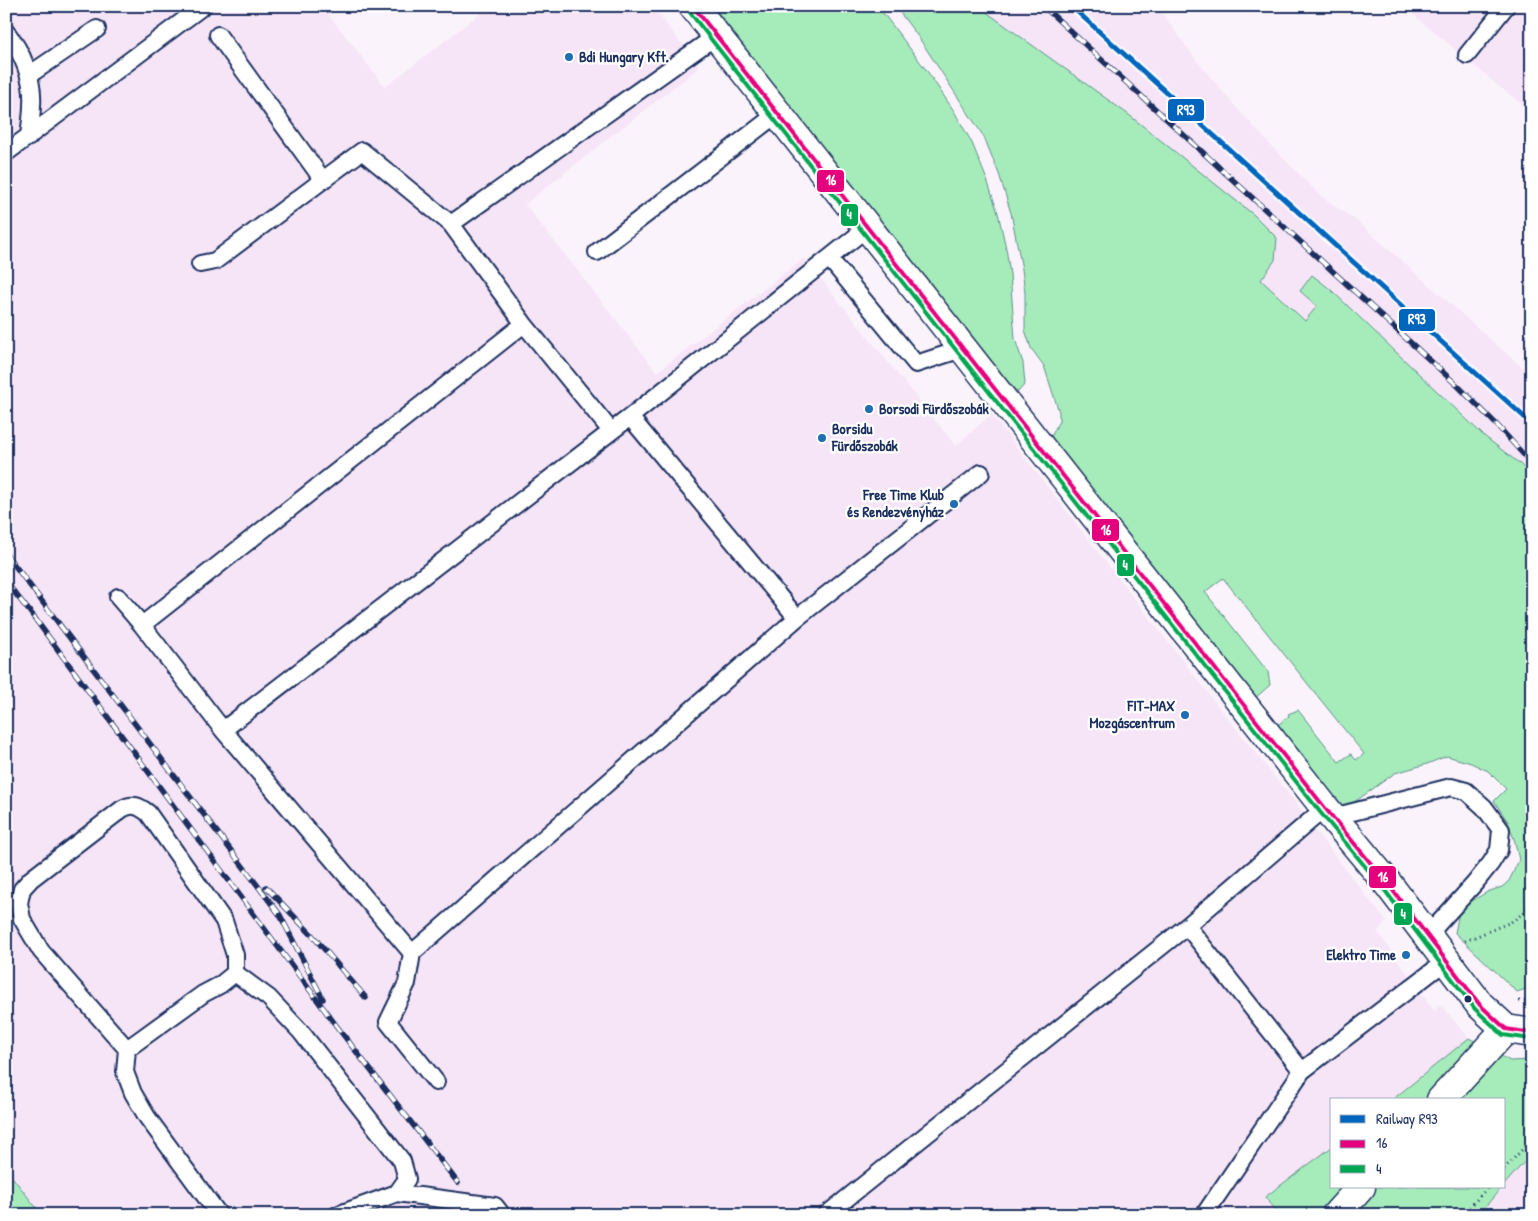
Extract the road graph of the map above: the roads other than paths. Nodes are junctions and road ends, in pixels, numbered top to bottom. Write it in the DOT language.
graph roads {
  1 [pos="202,6"];
  2 [pos="693,6"];
  3 [pos="1506,6"];
  4 [pos="97,29"];
  5 [pos="6,32"];
  6 [pos="218,35"];
  7 [pos="716,36"];
  8 [pos="1467,54"];
  9 [pos="29,75"];
  10 [pos="778,114"];
  11 [pos="28,137"];
  12 [pos="6,154"];
  13 [pos="323,180"];
  14 [pos="451,224"];
  15 [pos="868,227"];
  16 [pos="598,252"];
  17 [pos="829,258"];
  18 [pos="200,264"];
  19 [pos="524,324"];
  20 [pos="962,349"];
  21 [pos="630,417"];
  22 [pos="611,431"];
  23 [pos="980,473"];
  24 [pos="118,597"];
  25 [pos="797,618"];
  26 [pos="142,625"];
  27 [pos="223,730"];
  28 [pos="1329,813"];
  29 [pos="1187,926"];
  30 [pos="1437,950"];
  31 [pos="412,953"];
  32 [pos="234,973"];
  33 [pos="1519,1031"];
  34 [pos="127,1049"];
  35 [pos="1302,1071"];
  36 [pos="436,1082"];
  37 [pos="1443,1098"];
  38 [pos="1360,1188"];
  39 [pos="397,1193"];
  40 [pos="219,1215"];
  41 [pos="337,1215"];
  42 [pos="502,1215"];
  43 [pos="826,1215"];
  44 [pos="1204,1215"];
  45 [pos="1336,1215"];
  1 -- 11 [label="lane"];
  2 -- 7 [label="street"];
  3 -- 8 [label="lane"];
  4 -- 9 [label="lane"];
  5 -- 9 [label="lane"];
  6 -- 13 [label="lane"];
  7 -- 10 [label="street"];
  7 -- 14 [label="lane"];
  9 -- 11 [label="lane"];
  10 -- 15 [label="street"];
  10 -- 16 [label="lane"];
  11 -- 12 [label="lane"];
  13 -- 14 [label="lane"];
  13 -- 18 [label="lane"];
  14 -- 19 [label="lane"];
  15 -- 17 [label="lane"];
  15 -- 20 [label="street"];
  17 -- 20 [label="lane"];
  17 -- 21 [label="lane"];
  19 -- 22 [label="lane"];
  19 -- 26 [label="lane"];
  20 -- 28 [label="street"];
  21 -- 22 [label="lane"];
  21 -- 25 [label="lane"];
  22 -- 27 [label="lane"];
  23 -- 25 [label="lane"];
  24 -- 26 [label="lane"];
  25 -- 31 [label="lane"];
  26 -- 27 [label="lane"];
  27 -- 31 [label="lane"];
  28 -- 29 [label="lane"];
  28 -- 30 [label="street"];
  28 -- 30 [label="lane"];
  29 -- 35 [label="lane"];
  29 -- 43 [label="lane"];
  30 -- 33 [label="street"];
  30 -- 35 [label="lane"];
  31 -- 36 [label="lane"];
  32 -- 34 [label="lane"];
  32 -- 34 [label="lane"];
  32 -- 39 [label="lane"];
  33 -- 37 [label="street"];
  34 -- 40 [label="lane"];
  35 -- 44 [label="lane"];
  38 -- 45 [label="street"];
  39 -- 41 [label="lane"];
  39 -- 42 [label="lane"];
}
